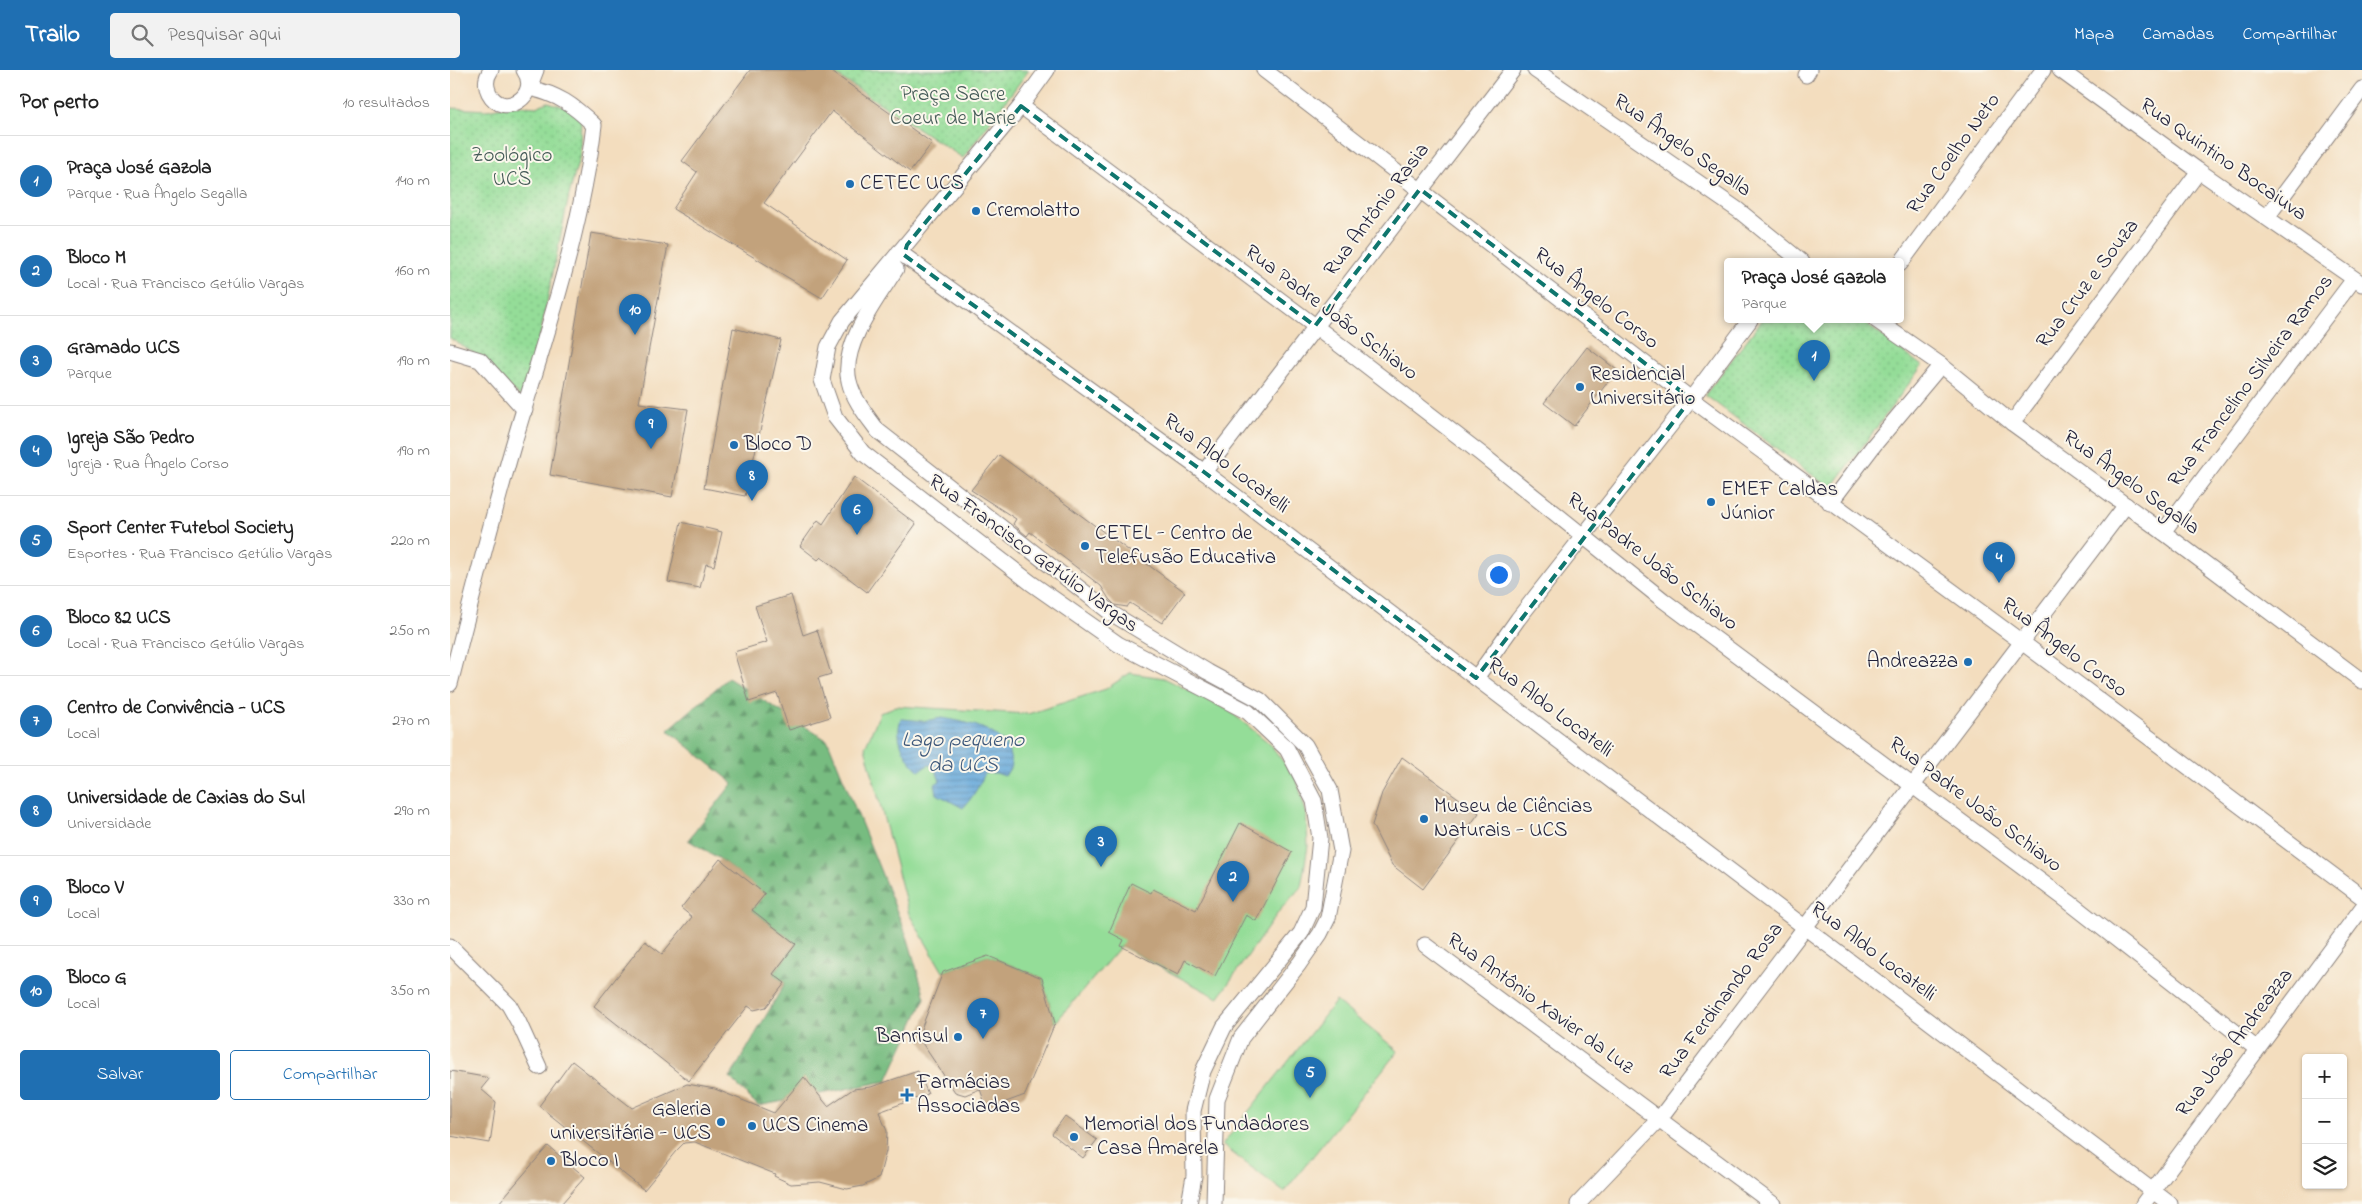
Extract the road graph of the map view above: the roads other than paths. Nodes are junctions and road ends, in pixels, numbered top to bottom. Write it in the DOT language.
graph roads {
  1 [pos="491,70"];
  2 [pos="524,70"];
  3 [pos="536,70"];
  4 [pos="1047,70"];
  5 [pos="1264,70"];
  6 [pos="1512,70"];
  7 [pos="1534,70"];
  8 [pos="2043,70"];
  9 [pos="2060,70"];
  10 [pos="529,88"];
  11 [pos="2362,89"];
  12 [pos="1021,106"];
  13 [pos="2199,171"];
  14 [pos="1420,189"];
  15 [pos="2267,217"];
  16 [pos="904,251"];
  17 [pos="1792,258"];
  18 [pos="1904,259"];
  19 [pos="2358,281"];
  20 [pos="1748,323"];
  21 [pos="1880,323"];
  22 [pos="1315,326"];
  23 [pos="450,352"];
  24 [pos="1941,365"];
  25 [pos="1691,399"];
  26 [pos="525,410"];
  27 [pos="2012,423"];
  28 [pos="1204,472"];
  29 [pos="1830,503"];
  30 [pos="2126,506"];
  31 [pos="2163,532"];
  32 [pos="1582,535"];
  33 [pos="2023,643"];
  34 [pos="2361,677"];
  35 [pos="1476,678"];
  36 [pos="450,684"];
  37 [pos="1913,785"];
  38 [pos="2362,897"];
  39 [pos="2362,908"];
  40 [pos="1805,928"];
  41 [pos="1425,945"];
  42 [pos="450,946"];
  43 [pos="2257,1049"];
  44 [pos="539,1067"];
  45 [pos="1203,1072"];
  46 [pos="1217,1099"];
  47 [pos="1660,1118"];
  48 [pos="2151,1190"];
  49 [pos="1189,1204"];
  50 [pos="1214,1204"];
  51 [pos="1578,1204"];
  52 [pos="1773,1204"];
  53 [pos="2143,1204"];
  54 [pos="2170,1204"];
  1 -- 10 [label="street"];
  2 -- 10 [label="street"];
  3 -- 10 [label="street"];
  4 -- 12 [label="street"];
  5 -- 14 [label="street, Rua Ângelo Corso"];
  6 -- 14 [label="street, Rua Antônio Rasia"];
  7 -- 17 [label="street, Rua Ângelo Segalla"];
  8 -- 18 [label="street, Rua Coelho Neto"];
  9 -- 13 [label="street, Rua Quintino Bocaiuva"];
  10 -- 26 [label="street"];
  11 -- 15 [label="street"];
  12 -- 16 [label="street"];
  12 -- 22 [label="street, Rua Padre João Schiavo"];
  13 -- 15 [label="street, Rua Quintino Bocaiuva"];
  13 -- 27 [label="street, Rua Cruz e Souza"];
  14 -- 22 [label="street, Rua Antônio Rasia"];
  14 -- 25 [label="street, Rua Ângelo Corso"];
  15 -- 19 [label="street, Rua Quintino Bocaiuva"];
  16 -- 28 [label="street, Rua Aldo Locatelli"];
  16 -- 45 [label="street, Rua Francisco Getúlio Vargas"];
  16 -- 46 [label="street, Rua Francisco Getúlio Vargas"];
  19 -- 31 [label="street, Rua Francelino Silveira Ramos"];
  20 -- 25 [label="street"];
  21 -- 24 [label="street, Rua Ângelo Segalla"];
  22 -- 28 [label="street, Rua Antônio Rasia"];
  22 -- 32 [label="street, Rua Padre João Schiavo"];
  23 -- 26 [label="street"];
  24 -- 27 [label="street, Rua Ângelo Segalla"];
  24 -- 29 [label="street"];
  25 -- 29 [label="street, Rua Ângelo Corso"];
  25 -- 32 [label="street"];
  26 -- 36 [label="street"];
  27 -- 30 [label="street, Rua Ângelo Segalla"];
  28 -- 35 [label="street, Rua Aldo Locatelli"];
  29 -- 33 [label="street, Rua Ângelo Corso"];
  30 -- 31 [label="street, Rua Ângelo Segalla"];
  30 -- 33 [label="street, Rua Ferdinando Rosa"];
  31 -- 34 [label="street, Rua Ângelo Segalla"];
  32 -- 35 [label="street"];
  32 -- 37 [label="street, Rua Padre João Schiavo"];
  33 -- 37 [label="street, Rua Ferdinando Rosa"];
  33 -- 38 [label="street, Rua Ângelo Corso"];
  35 -- 40 [label="street, Rua Aldo Locatelli"];
  37 -- 40 [label="street, Rua Ferdinando Rosa"];
  37 -- 43 [label="street, Rua Padre João Schiavo"];
  39 -- 43 [label="street, Rua João Andreazza"];
  40 -- 47 [label="street, Rua Ferdinando Rosa"];
  40 -- 48 [label="street, Rua Aldo Locatelli"];
  41 -- 47 [label="street, Rua Antônio Xavier da Luz"];
  42 -- 44 [label="street"];
  43 -- 48 [label="street, Rua João Andreazza"];
  45 -- 46 [label="street"];
  45 -- 49 [label="street, Rua Francisco Getúlio Vargas"];
  46 -- 50 [label="street, Rua Francisco Getúlio Vargas"];
  47 -- 51 [label="street, Rua Ferdinando Rosa"];
  47 -- 52 [label="street, Rua Antônio Xavier da Luz"];
  48 -- 53 [label="street, Rua João Andreazza"];
  48 -- 54 [label="street, Rua Aldo Locatelli"];
}
